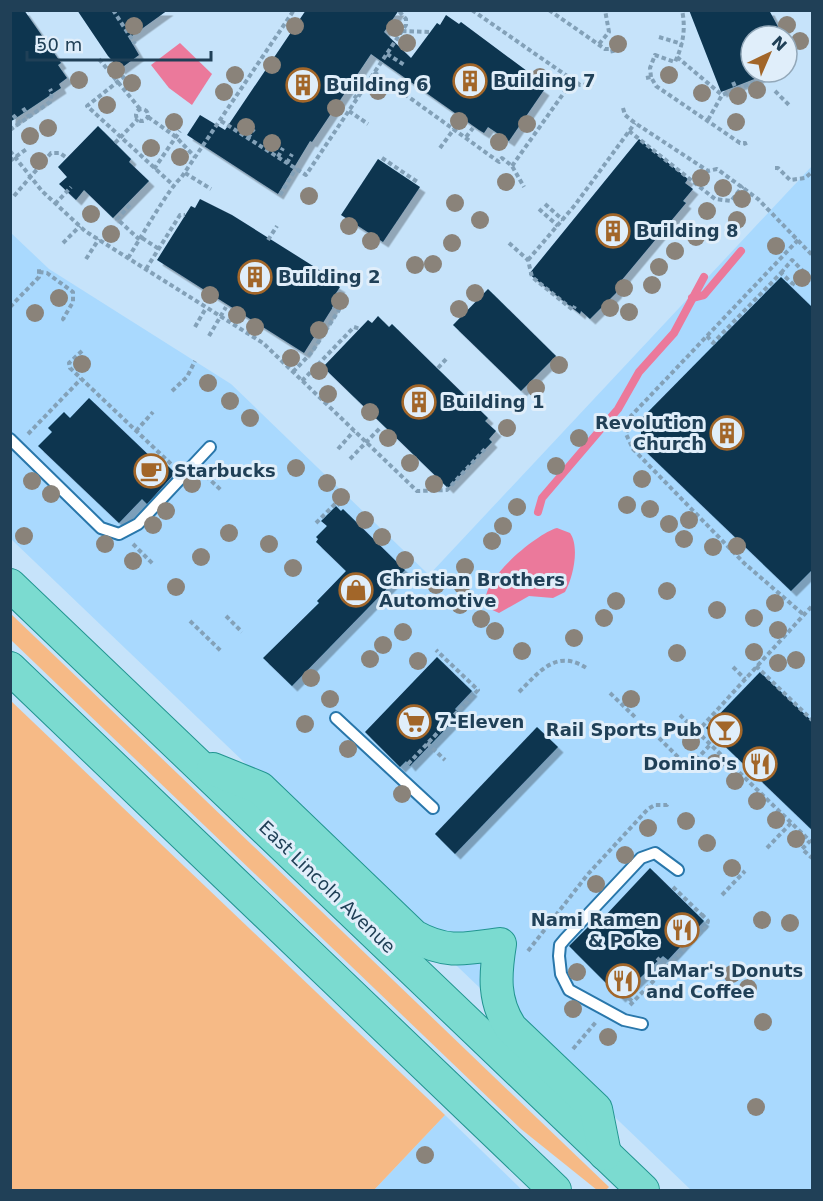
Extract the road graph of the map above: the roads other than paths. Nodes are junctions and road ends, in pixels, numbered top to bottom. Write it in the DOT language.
graph roads {
  1 [pos="10,439"];
  2 [pos="210,447"];
  3 [pos="10,585"];
  4 [pos="10,668"];
  5 [pos="336,718"];
  6 [pos="197,763"];
  7 [pos="433,808"];
  8 [pos="678,870"];
  9 [pos="642,1024"];
  10 [pos="605,1154"];
  11 [pos="555,1191"];
  12 [pos="643,1191"];
  1 -- 2 [label="lane"];
  3 -- 6 [label="main road, East Lincoln Avenue"];
  4 -- 11 [label="main road"];
  5 -- 7 [label="lane"];
  6 -- 10 [label="main road, East Lincoln Avenue"];
  6 -- 10 [label="main road"];
  8 -- 9 [label="lane"];
  10 -- 12 [label="main road, East Lincoln Avenue"];
}
